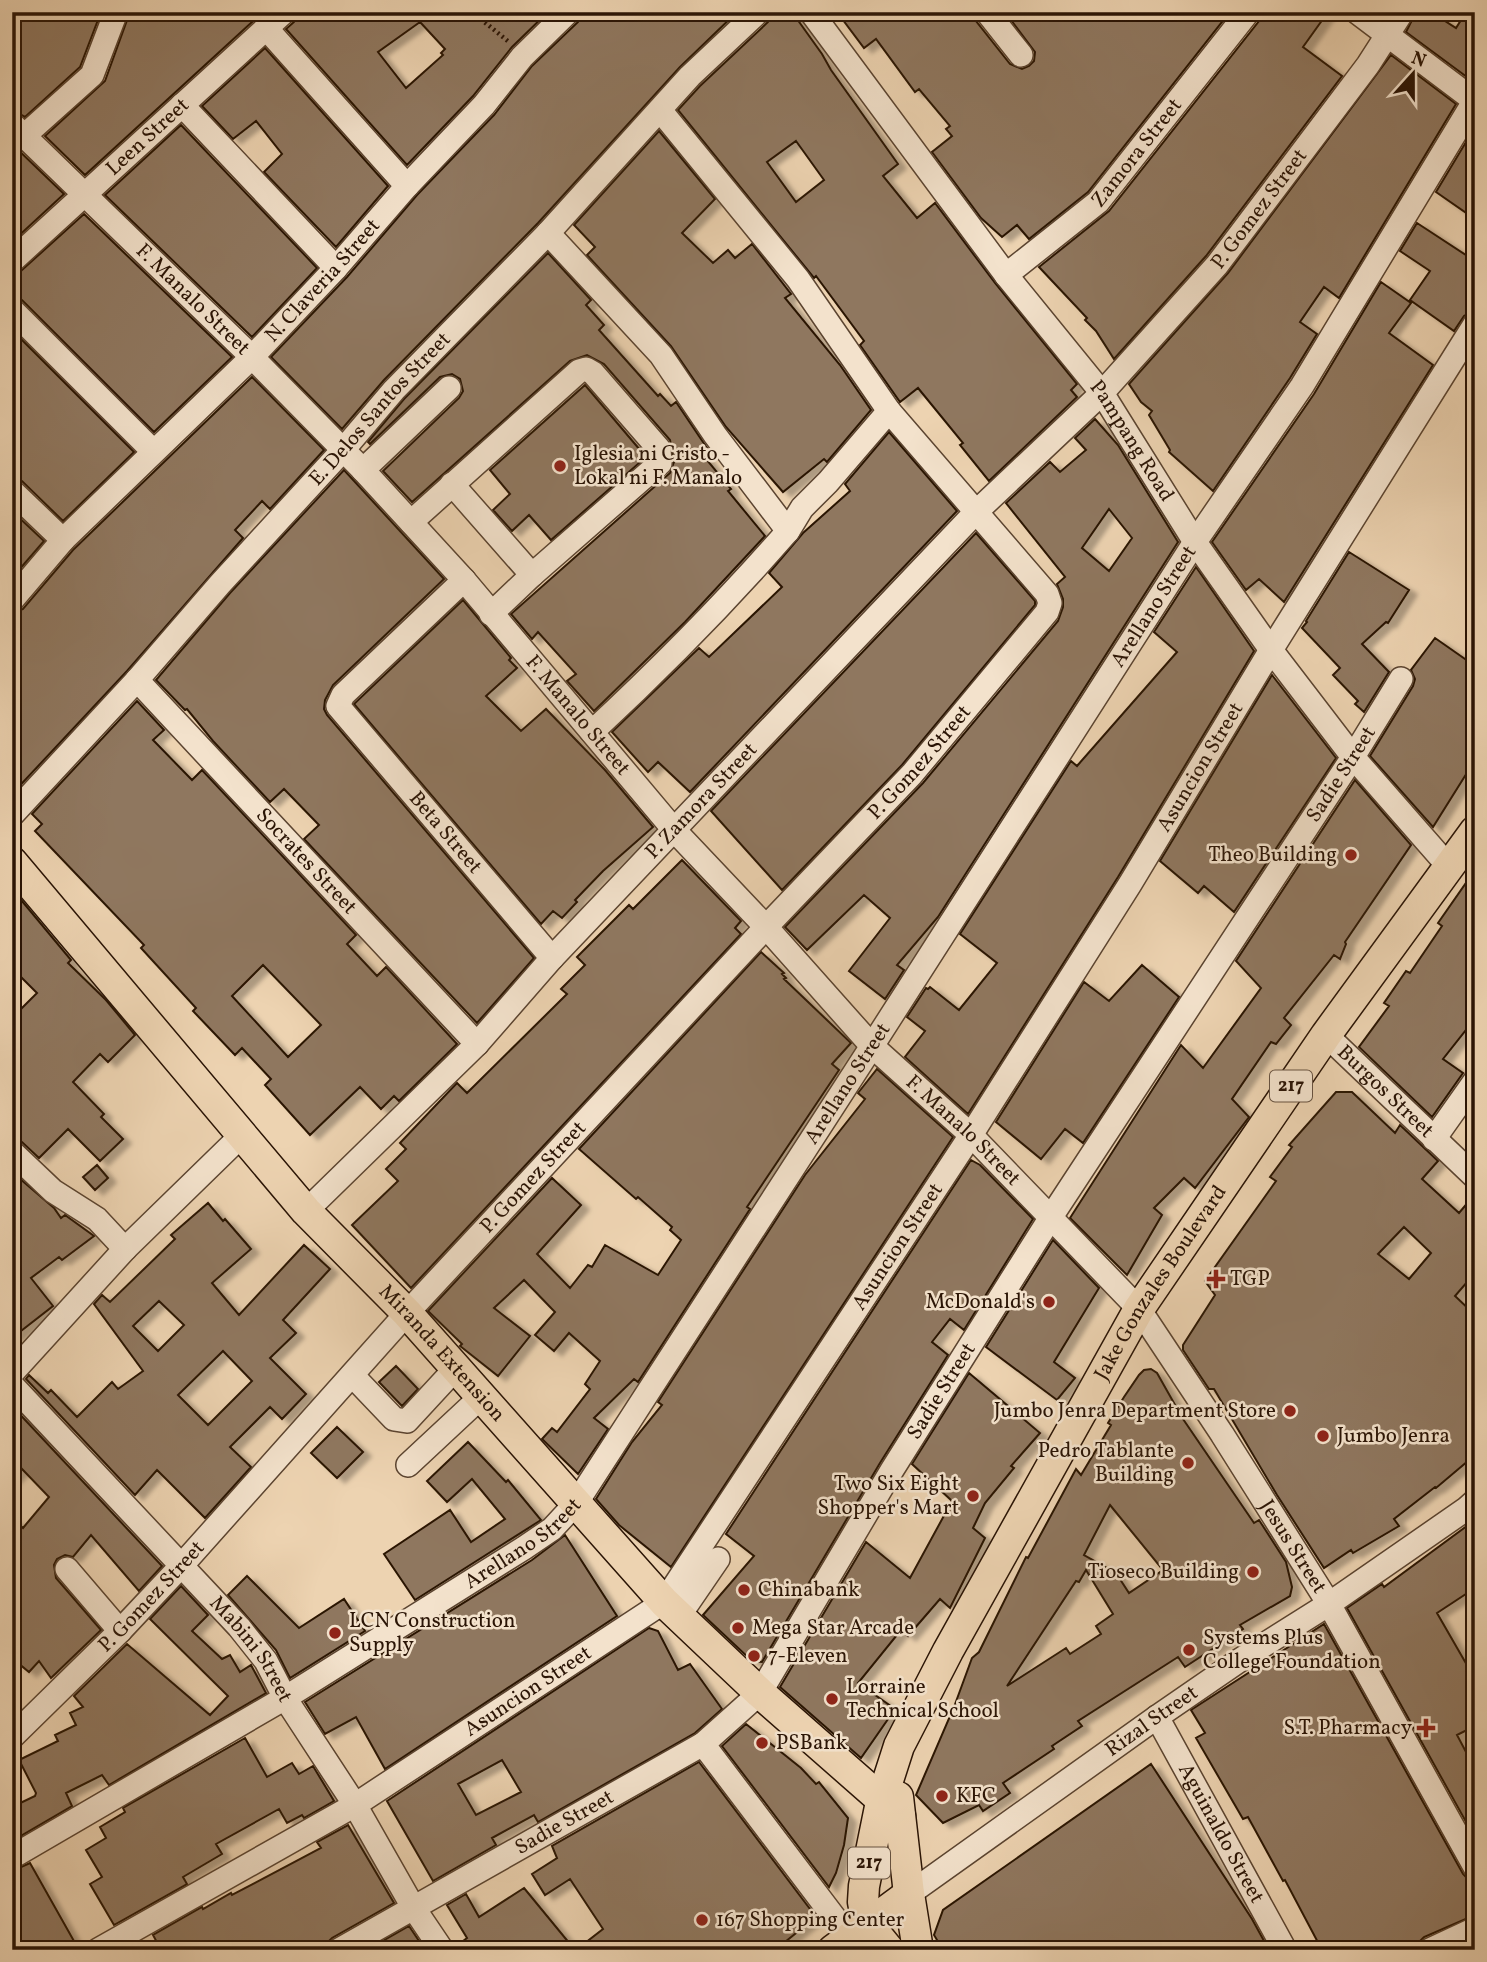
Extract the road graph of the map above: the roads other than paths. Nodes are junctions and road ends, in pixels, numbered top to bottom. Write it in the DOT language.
graph roads {
  1 [pos="116,12"];
  2 [pos="284,12"];
  3 [pos="568,12"];
  4 [pos="758,12"];
  5 [pos="811,12"];
  6 [pos="987,12"];
  7 [pos="1248,12"];
  8 [pos="1357,12"];
  9 [pos="1402,12"];
  10 [pos="266,28"];
  11 [pos="1387,35"];
  12 [pos="1021,55"];
  13 [pos="1474,101"];
  14 [pos="182,105"];
  15 [pos="660,110"];
  16 [pos="18,130"];
  17 [pos="407,186"];
  18 [pos="85,194"];
  19 [pos="548,233"];
  20 [pos="12,261"];
  21 [pos="336,268"];
  22 [pos="1006,275"];
  23 [pos="12,310"];
  24 [pos="1475,324"];
  25 [pos="252,357"];
  26 [pos="449,388"];
  27 [pos="1102,393"];
  28 [pos="889,411"];
  29 [pos="343,450"];
  30 [pos="153,451"];
  31 [pos="363,470"];
  32 [pos="452,484"];
  33 [pos="12,491"];
  34 [pos="975,513"];
  35 [pos="411,522"];
  36 [pos="788,531"];
  37 [pos="63,540"];
  38 [pos="1195,542"];
  39 [pos="532,575"];
  40 [pos="464,580"];
  41 [pos="12,600"];
  42 [pos="491,614"];
  43 [pos="1271,650"];
  44 [pos="1401,679"];
  45 [pos="137,680"];
  46 [pos="592,732"];
  47 [pos="1353,757"];
  48 [pos="12,815"];
  49 [pos="675,831"];
  50 [pos="1475,831"];
  51 [pos="12,862"];
  52 [pos="1450,868"];
  53 [pos="766,927"];
  54 [pos="552,958"];
  55 [pos="1326,1035"];
  56 [pos="477,1044"];
  57 [pos="873,1046"];
  58 [pos="1475,1081"];
  59 [pos="243,1134"];
  60 [pos="971,1135"];
  61 [pos="1434,1139"];
  62 [pos="12,1152"];
  63 [pos="1472,1170"];
  64 [pos="306,1211"];
  65 [pos="1051,1217"];
  66 [pos="125,1249"];
  67 [pos="1139,1309"];
  68 [pos="407,1313"];
  69 [pos="456,1368"];
  70 [pos="12,1373"];
  71 [pos="352,1374"];
  72 [pos="12,1385"];
  73 [pos="482,1396"];
  74 [pos="408,1465"];
  75 [pos="1475,1501"];
  76 [pos="576,1502"];
  77 [pos="718,1559"];
  78 [pos="182,1565"];
  79 [pos="67,1569"];
  80 [pos="1329,1604"];
  81 [pos="672,1609"];
  82 [pos="120,1631"];
  83 [pos="760,1693"];
  84 [pos="285,1698"];
  85 [pos="1157,1717"];
  86 [pos="12,1737"];
  87 [pos="703,1744"];
  88 [pos="355,1805"];
  89 [pos="891,1809"];
  90 [pos="12,1857"];
  91 [pos="1475,1867"];
  92 [pos="909,1894"];
  93 [pos="413,1907"];
  94 [pos="1475,1929"];
  95 [pos="850,1937"];
  96 [pos="98,1950"];
  97 [pos="339,1950"];
  98 [pos="442,1950"];
  99 [pos="889,1950"];
  100 [pos="918,1950"];
  101 [pos="1284,1950"];
  102 [pos="1430,1950"];
  1 -- 16 [label="street"];
  2 -- 10 [label="street, Leen Street"];
  3 -- 17 [label="street, N. Claveria Street"];
  4 -- 15 [label="street, E. Delos Santos Street"];
  5 -- 22 [label="street, Pampang Road"];
  6 -- 12 [label="street"];
  7 -- 22 [label="street, Zamora Street"];
  8 -- 11 [label="street"];
  9 -- 11 [label="street, P. Gomez Street"];
  10 -- 14 [label="street, Leen Street"];
  10 -- 17 [label="street"];
  11 -- 13 [label="street"];
  11 -- 27 [label="street, P. Gomez Street"];
  13 -- 38 [label="street, Arellano Street"];
  14 -- 18 [label="street, Leen Street"];
  14 -- 21 [label="street"];
  15 -- 19 [label="street, E. Delos Santos Street"];
  15 -- 28 [label="street"];
  16 -- 18 [label="street, F. Manalo Street"];
  17 -- 21 [label="street, N. Claveria Street"];
  18 -- 20 [label="street, Leen Street"];
  18 -- 25 [label="street, F. Manalo Street"];
  19 -- 29 [label="street, E. Delos Santos Street"];
  19 -- 36 [label="street"];
  21 -- 25 [label="street, N. Claveria Street"];
  22 -- 27 [label="street, Pampang Road"];
  23 -- 30 [label="street"];
  24 -- 43 [label="street, Asuncion Street"];
  25 -- 29 [label="street, F. Manalo Street"];
  25 -- 30 [label="street, N. Claveria Street"];
  26 -- 31 [label="street"];
  27 -- 34 [label="street, P. Zamora Street"];
  27 -- 38 [label="street, Pampang Road"];
  28 -- 34 [label="street"];
  28 -- 36 [label="street"];
  29 -- 31 [label="street, F. Manalo Street"];
  29 -- 45 [label="street, E. Delos Santos Street"];
  30 -- 37 [label="street, N. Claveria Street"];
  31 -- 35 [label="street, F. Manalo Street"];
  32 -- 35 [label="street"];
  32 -- 39 [label="street"];
  32 -- 39 [label="street"];
  33 -- 37 [label="street"];
  34 -- 49 [label="street, P. Zamora Street"];
  34 -- 53 [label="street, P. Gomez Street"];
  35 -- 40 [label="street, F. Manalo Street"];
  36 -- 46 [label="street"];
  37 -- 41 [label="street, N. Claveria Street"];
  38 -- 43 [label="street, Pampang Road"];
  38 -- 57 [label="street, Arellano Street"];
  39 -- 42 [label="street"];
  40 -- 42 [label="street, F. Manalo Street"];
  40 -- 54 [label="street, Beta Street"];
  42 -- 46 [label="street, F. Manalo Street"];
  43 -- 47 [label="street, Pampang Road"];
  43 -- 60 [label="street, Asuncion Street"];
  44 -- 47 [label="street, Sadie Street"];
  45 -- 48 [label="street, E. Delos Santos Street"];
  45 -- 56 [label="street, Socrates Street"];
  46 -- 49 [label="street, F. Manalo Street"];
  47 -- 52 [label="street, Pampang Road"];
  47 -- 65 [label="street, Sadie Street"];
  49 -- 53 [label="street, F. Manalo Street"];
  49 -- 54 [label="street, P. Zamora Street"];
  50 -- 52 [label="main road, Jake Gonzales Boulevard / 217"];
  51 -- 59 [label="main road, Miranda Extension"];
  52 -- 55 [label="main road, Jake Gonzales Boulevard / 217"];
  53 -- 57 [label="street, F. Manalo Street"];
  53 -- 68 [label="street, P. Gomez Street"];
  54 -- 56 [label="street, P. Zamora Street"];
  55 -- 61 [label="street, Burgos Street"];
  55 -- 67 [label="main road, Jake Gonzales Boulevard / 217"];
  56 -- 64 [label="street, P. Zamora Street"];
  57 -- 60 [label="street, F. Manalo Street"];
  57 -- 76 [label="street, Arellano Street"];
  58 -- 61 [label="street"];
  59 -- 64 [label="main road, Miranda Extension"];
  59 -- 66 [label="street"];
  60 -- 65 [label="street, F. Manalo Street"];
  60 -- 81 [label="street, Asuncion Street"];
  61 -- 63 [label="street, Burgos Street"];
  62 -- 66 [label="street"];
  64 -- 68 [label="main road, Miranda Extension"];
  65 -- 67 [label="street, F. Manalo Street"];
  65 -- 83 [label="street, Sadie Street"];
  66 -- 70 [label="street"];
  67 -- 80 [label="street, Jesus Street"];
  67 -- 89 [label="main road, Jake Gonzales Boulevard / 217"];
  68 -- 69 [label="main road, Miranda Extension"];
  68 -- 71 [label="street, P. Gomez Street"];
  69 -- 71 [label="street"];
  69 -- 73 [label="main road, Miranda Extension"];
  71 -- 78 [label="street, P. Gomez Street"];
  72 -- 78 [label="street, Mabini Street"];
  73 -- 74 [label="street"];
  73 -- 76 [label="main road, Miranda Extension"];
  75 -- 80 [label="street, Rizal Street"];
  76 -- 81 [label="main road, Miranda Extension"];
  76 -- 84 [label="street, Arellano Street"];
  77 -- 81 [label="street"];
  78 -- 82 [label="street, P. Gomez Street"];
  78 -- 84 [label="street, Mabini Street"];
  79 -- 82 [label="street"];
  80 -- 85 [label="street, Rizal Street"];
  80 -- 91 [label="street, Jesus Street"];
  81 -- 83 [label="main road, Miranda Extension"];
  81 -- 88 [label="street, Asuncion Street"];
  82 -- 86 [label="street, P. Gomez Street"];
  83 -- 87 [label="street, Sadie Street"];
  83 -- 89 [label="main road, Miranda Extension"];
  84 -- 88 [label="street, Mabini Street"];
  84 -- 90 [label="street, Arellano Street"];
  85 -- 92 [label="street, Rizal Street"];
  85 -- 101 [label="street, Aguinaldo Street"];
  87 -- 93 [label="street, Sadie Street"];
  87 -- 95 [label="street"];
  88 -- 93 [label="street, Mabini Street"];
  88 -- 96 [label="street, Asuncion Street"];
  89 -- 92 [label="main road, Jake Gonzales Boulevard / 217"];
  89 -- 95 [label="main road, Jake Gonzales Boulevard / 217"];
  92 -- 95 [label="main road, Rizal Street / 217"];
  92 -- 100 [label="main road, Jake Gonzales Boulevard"];
  93 -- 97 [label="street, Sadie Street"];
  93 -- 98 [label="street, Mabini Street"];
  94 -- 102 [label="street"];
  95 -- 99 [label="main road"];
}
